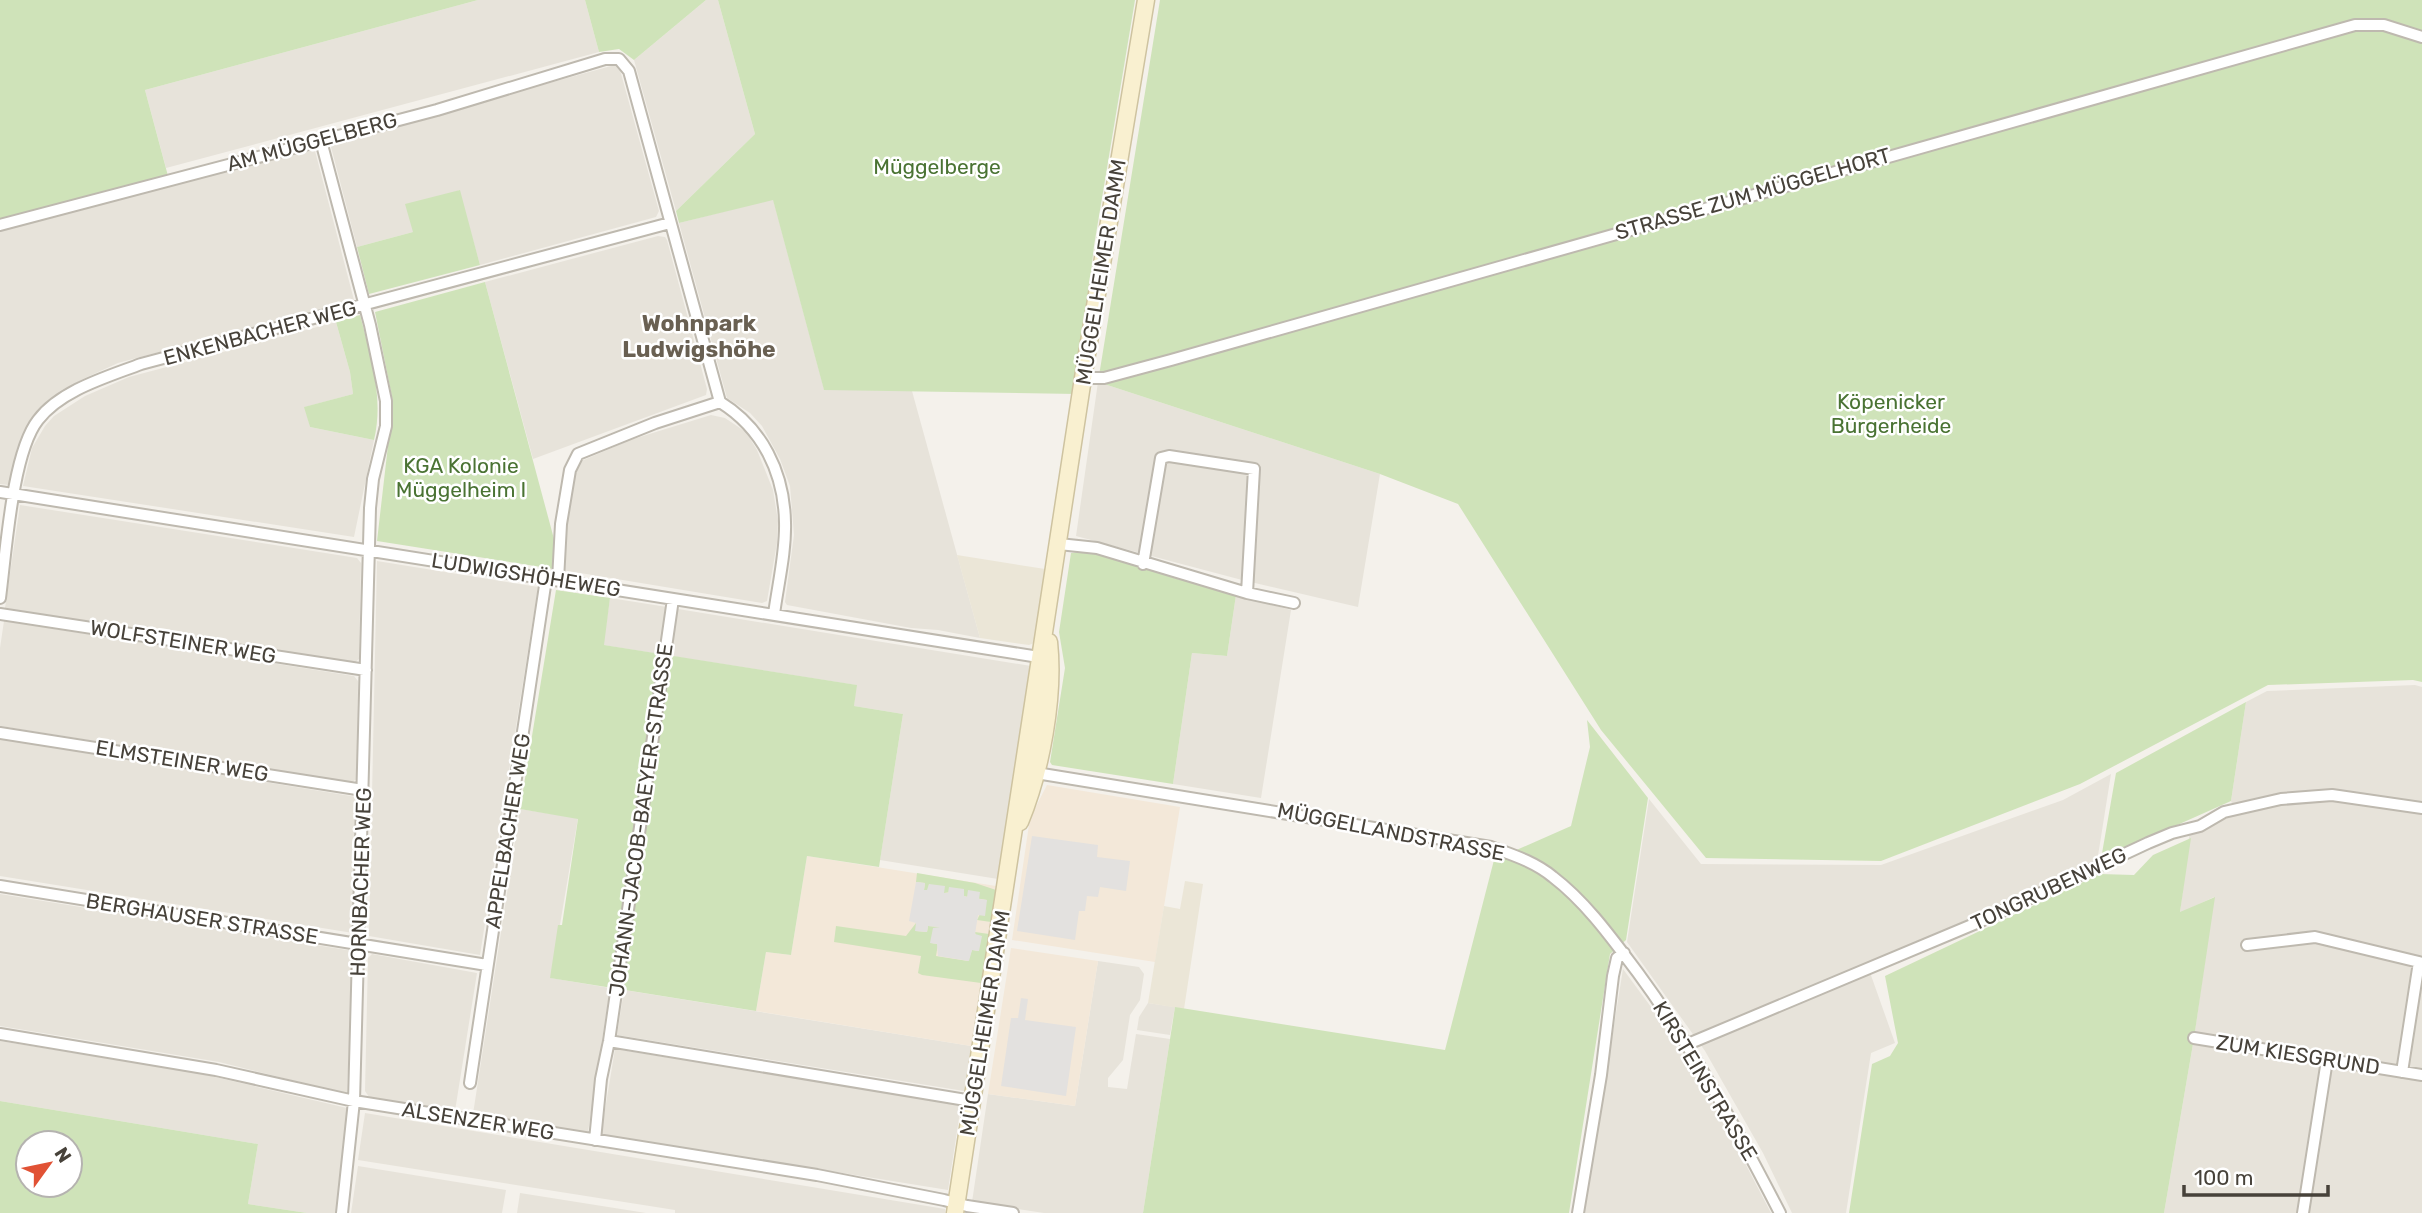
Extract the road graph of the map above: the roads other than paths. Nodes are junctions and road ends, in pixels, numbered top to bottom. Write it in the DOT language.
graph roads {
  1 [pos="1146,0"];
  2 [pos="2422,37"];
  3 [pos="321,141"];
  4 [pos="670,223"];
  5 [pos="0,225"];
  6 [pos="365,305"];
  7 [pos="1083,378"];
  8 [pos="720,402"];
  9 [pos="0,492"];
  10 [pos="14,495"];
  11 [pos="1059,544"];
  12 [pos="369,551"];
  13 [pos="1143,564"];
  14 [pos="552,579"];
  15 [pos="1247,593"];
  16 [pos="0,598"];
  17 [pos="673,598"];
  18 [pos="1294,603"];
  19 [pos="0,614"];
  20 [pos="774,614"];
  21 [pos="1046,659"];
  22 [pos="366,670"];
  23 [pos="0,733"];
  24 [pos="1030,772"];
  25 [pos="363,790"];
  26 [pos="2422,808"];
  27 [pos="0,886"];
  28 [pos="360,944"];
  29 [pos="2246,945"];
  30 [pos="1623,953"];
  31 [pos="487,965"];
  32 [pos="0,1034"];
  33 [pos="2194,1038"];
  34 [pos="609,1041"];
  35 [pos="1688,1044"];
  36 [pos="2327,1060"];
  37 [pos="2402,1072"];
  38 [pos="2422,1075"];
  39 [pos="470,1083"];
  40 [pos="354,1101"];
  41 [pos="972,1101"];
  42 [pos="595,1140"];
  43 [pos="956,1208"];
  44 [pos="342,1213"];
  45 [pos="1013,1213"];
  46 [pos="1577,1213"];
  47 [pos="1780,1213"];
  48 [pos="2303,1213"];
  1 -- 7 [label="main road, MÜGGELHEIMER DAMM"];
  2 -- 7 [label="street, STRASSE ZUM MÜGGELHORT"];
  3 -- 4 [label="street, AM MÜGGELBERG"];
  3 -- 5 [label="street, AM MÜGGELBERG"];
  3 -- 6 [label="street, HORNBACHER WEG"];
  4 -- 6 [label="street, ENKENBACHER WEG"];
  4 -- 8 [label="street"];
  6 -- 10 [label="street, ENKENBACHER WEG"];
  6 -- 12 [label="street, HORNBACHER WEG"];
  7 -- 11 [label="main road, MÜGGELHEIMER DAMM"];
  8 -- 14 [label="street, APPELBACHER WEG"];
  8 -- 20 [label="street"];
  9 -- 10 [label="street, LUDWIGSHÖHEWEG"];
  10 -- 12 [label="street, LUDWIGSHÖHEWEG"];
  10 -- 16 [label="street, ENKENBACHER WEG"];
  11 -- 13 [label="street"];
  11 -- 21 [label="main road, MÜGGELHEIMER DAMM"];
  12 -- 14 [label="street, LUDWIGSHÖHEWEG"];
  12 -- 22 [label="street, HORNBACHER WEG"];
  13 -- 15 [label="street"];
  13 -- 15 [label="street"];
  14 -- 17 [label="street, LUDWIGSHÖHEWEG"];
  14 -- 31 [label="street, APPELBACHER WEG"];
  15 -- 18 [label="street"];
  17 -- 20 [label="street, LUDWIGSHÖHEWEG"];
  17 -- 34 [label="street, JOHANN-JACOB-BAEYER-STRASSE"];
  19 -- 22 [label="street, WOLFSTEINER WEG"];
  20 -- 21 [label="street, LUDWIGSHÖHEWEG"];
  21 -- 24 [label="main road, MÜGGELHEIMER DAMM"];
  22 -- 25 [label="street, HORNBACHER WEG"];
  23 -- 25 [label="street, ELMSTEINER WEG"];
  24 -- 30 [label="street, MÜGGELLANDSTRASSE"];
  24 -- 41 [label="main road, MÜGGELHEIMER DAMM"];
  25 -- 28 [label="street, HORNBACHER WEG"];
  26 -- 35 [label="street, TONGRUBENWEG"];
  27 -- 28 [label="street, BERGHAUSER STRASSE"];
  28 -- 31 [label="street, BERGHAUSER STRASSE"];
  28 -- 40 [label="street, HORNBACHER WEG"];
  29 -- 37 [label="street, ZUM KIESGRUND"];
  30 -- 35 [label="street, KIRSTEINSTRASSE"];
  30 -- 46 [label="street"];
  31 -- 39 [label="street, APPELBACHER WEG"];
  32 -- 40 [label="street, ALSENZER WEG"];
  33 -- 36 [label="street, ZUM KIESGRUND"];
  34 -- 41 [label="street"];
  34 -- 42 [label="street, JOHANN-JACOB-BAEYER-STRASSE"];
  35 -- 47 [label="street, KIRSTEINSTRASSE"];
  36 -- 37 [label="street, ZUM KIESGRUND"];
  36 -- 48 [label="street"];
  37 -- 38 [label="street, ZUM KIESGRUND"];
  40 -- 42 [label="street, ALSENZER WEG"];
  40 -- 44 [label="street, HORNBACHER WEG"];
  41 -- 43 [label="main road, MÜGGELHEIMER DAMM"];
  42 -- 43 [label="street, ALSENZER WEG"];
  43 -- 45 [label="street, ALSENZER WEG"];
}
